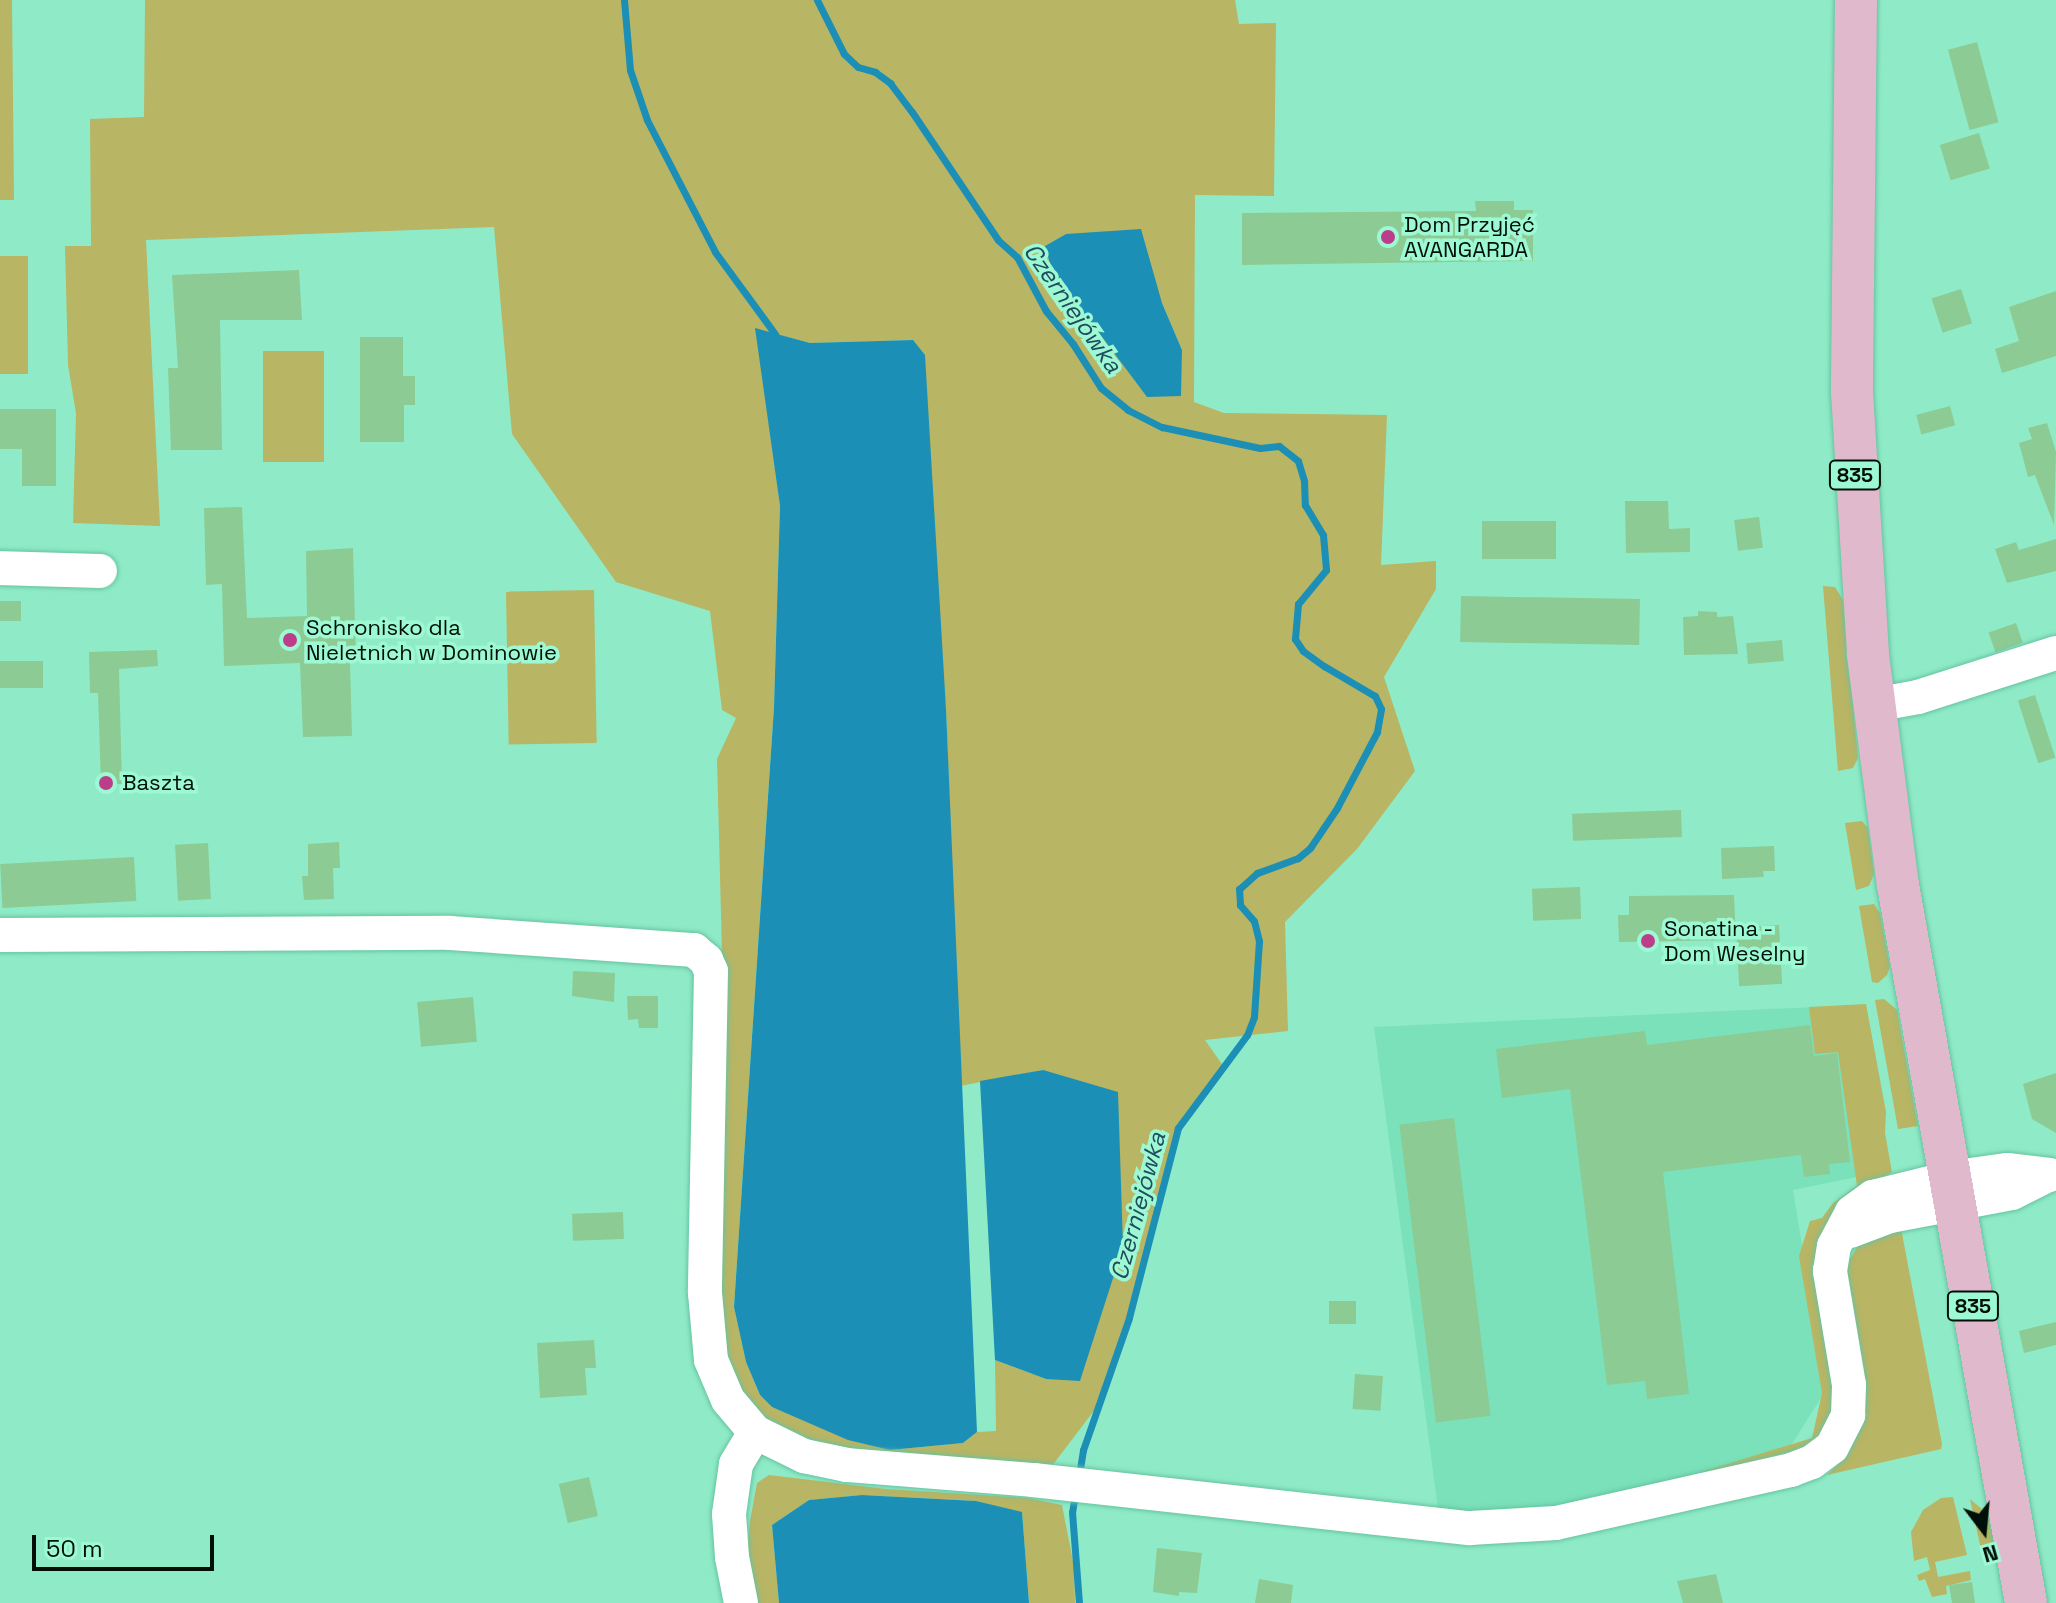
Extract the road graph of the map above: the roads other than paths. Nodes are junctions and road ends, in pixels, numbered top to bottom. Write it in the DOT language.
graph roads {
  1 [pos="1856,0"];
  2 [pos="0,568"];
  3 [pos="100,571"];
  4 [pos="2056,653"];
  5 [pos="1874,705"];
  6 [pos="0,935"];
  7 [pos="2054,1184"];
  8 [pos="1952,1191"];
  9 [pos="755,1432"];
  10 [pos="741,1603"];
  11 [pos="2026,1603"];
  1 -- 5 [label="main road, 835"];
  2 -- 3 [label="street"];
  4 -- 5 [label="street"];
  5 -- 8 [label="main road, 835"];
  6 -- 9 [label="street"];
  7 -- 8 [label="street"];
  8 -- 9 [label="street"];
  8 -- 11 [label="main road, 835"];
  9 -- 10 [label="street"];
}
